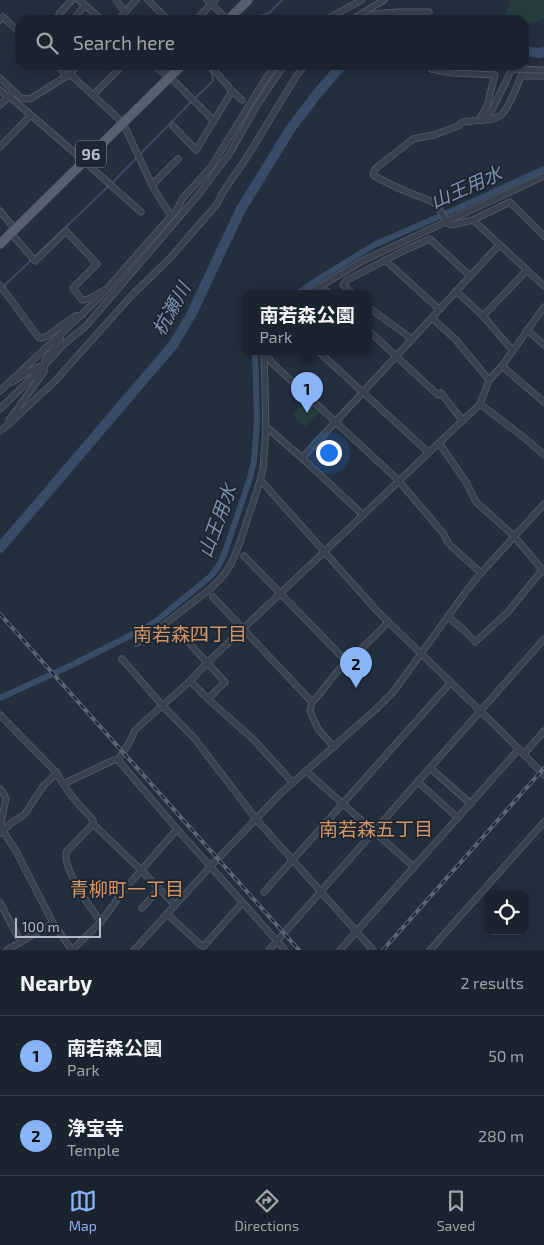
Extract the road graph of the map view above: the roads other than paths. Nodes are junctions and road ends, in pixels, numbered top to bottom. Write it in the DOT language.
graph roads {
  1 [pos="72,0"];
  2 [pos="79,0"];
  3 [pos="116,0"];
  4 [pos="136,0"];
  5 [pos="148,0"];
  6 [pos="248,0"];
  7 [pos="362,0"];
  8 [pos="384,0"];
  9 [pos="211,1"];
  10 [pos="85,5"];
  11 [pos="59,14"];
  12 [pos="77,15"];
  13 [pos="96,15"];
  14 [pos="121,15"];
  15 [pos="124,15"];
  16 [pos="163,15"];
  17 [pos="200,15"];
  18 [pos="224,15"];
  19 [pos="233,15"];
  20 [pos="333,15"];
  21 [pos="359,15"];
  22 [pos="372,15"];
  23 [pos="429,15"];
  24 [pos="0,20"];
  25 [pos="15,28"];
  26 [pos="529,69"];
  27 [pos="62,70"];
  28 [pos="73,70"];
  29 [pos="118,70"];
  30 [pos="160,70"];
  31 [pos="177,70"];
  32 [pos="214,70"];
  33 [pos="272,70"];
  34 [pos="281,70"];
  35 [pos="301,70"];
  36 [pos="430,70"];
  37 [pos="514,70"];
  38 [pos="544,70"];
  39 [pos="68,75"];
  40 [pos="544,76"];
  41 [pos="0,78"];
  42 [pos="169,78"];
  43 [pos="0,90"];
  44 [pos="232,91"];
  45 [pos="10,94"];
  46 [pos="93,95"];
  47 [pos="242,100"];
  48 [pos="0,105"];
  49 [pos="31,115"];
  50 [pos="482,120"];
  51 [pos="214,121"];
  52 [pos="123,123"];
  53 [pos="173,126"];
  54 [pos="0,147"];
  55 [pos="178,159"];
  56 [pos="84,161"];
  57 [pos="544,176"];
  58 [pos="152,186"];
  59 [pos="0,211"];
  60 [pos="141,212"];
  61 [pos="171,216"];
  62 [pos="444,217"];
  63 [pos="472,220"];
  64 [pos="13,231"];
  65 [pos="544,236"];
  66 [pos="0,244"];
  67 [pos="499,245"];
  68 [pos="385,260"];
  69 [pos="527,270"];
  70 [pos="470,276"];
  71 [pos="544,286"];
  72 [pos="1,289"];
  73 [pos="107,290"];
  74 [pos="315,290"];
  75 [pos="348,290"];
  76 [pos="456,291"];
  77 [pos="544,307"];
  78 [pos="439,309"];
  79 [pos="372,310"];
  80 [pos="82,315"];
  81 [pos="484,316"];
  82 [pos="432,318"];
  83 [pos="527,330"];
  84 [pos="61,334"];
  85 [pos="372,334"];
  86 [pos="412,339"];
  87 [pos="544,345"];
  88 [pos="512,350"];
  89 [pos="265,355"];
  90 [pos="267,355"];
  91 [pos="322,355"];
  92 [pos="396,356"];
  93 [pos="44,366"];
  94 [pos="502,366"];
  95 [pos="489,380"];
  96 [pos="9,383"];
  97 [pos="0,386"];
  98 [pos="0,392"];
  99 [pos="363,392"];
  100 [pos="544,402"];
  101 [pos="480,404"];
  102 [pos="0,409"];
  103 [pos="462,420"];
  104 [pos="335,422"];
  105 [pos="266,429"];
  106 [pos="1,430"];
  107 [pos="439,443"];
  108 [pos="428,452"];
  109 [pos="544,455"];
  110 [pos="302,458"];
  111 [pos="398,480"];
  112 [pos="260,481"];
  113 [pos="544,504"];
  114 [pos="362,514"];
  115 [pos="514,536"];
  116 [pos="324,551"];
  117 [pos="244,556"];
  118 [pos="543,570"];
  119 [pos="481,573"];
  120 [pos="280,593"];
  121 [pos="213,597"];
  122 [pos="448,617"];
  123 [pos="388,622"];
  124 [pos="243,628"];
  125 [pos="177,630"];
  126 [pos="544,640"];
  127 [pos="137,643"];
  128 [pos="421,654"];
  129 [pos="122,659"];
  130 [pos="208,662"];
  131 [pos="346,662"];
  132 [pos="190,682"];
  133 [pos="452,682"];
  134 [pos="208,700"];
  135 [pos="312,702"];
  136 [pos="162,705"];
  137 [pos="480,711"];
  138 [pos="0,714"];
  139 [pos="544,731"];
  140 [pos="334,747"];
  141 [pos="522,751"];
  142 [pos="118,760"];
  143 [pos="430,768"];
  144 [pos="306,771"];
  145 [pos="57,773"];
  146 [pos="544,775"];
  147 [pos="418,782"];
  148 [pos="293,783"];
  149 [pos="62,784"];
  150 [pos="0,789"];
  151 [pos="344,804"];
  152 [pos="471,804"];
  153 [pos="458,818"];
  154 [pos="256,819"];
  155 [pos="544,822"];
  156 [pos="94,824"];
  157 [pos="177,829"];
  158 [pos="374,832"];
  159 [pos="1,833"];
  160 [pos="293,862"];
  161 [pos="210,866"];
  162 [pos="414,867"];
  163 [pos="141,870"];
  164 [pos="159,889"];
  165 [pos="264,892"];
  166 [pos="321,892"];
  167 [pos="0,903"];
  168 [pos="242,903"];
  169 [pos="175,906"];
  170 [pos="142,908"];
  171 [pos="167,914"];
  172 [pos="101,922"];
  173 [pos="53,923"];
  174 [pos="357,932"];
  175 [pos="277,941"];
  176 [pos="18,946"];
  177 [pos="7,950"];
  178 [pos="72,950"];
  179 [pos="134,950"];
  180 [pos="269,950"];
  181 [pos="285,950"];
  182 [pos="340,950"];
  183 [pos="373,950"];
  184 [pos="430,950"];
  1 -- 11 [label="street"];
  2 -- 10 [label="street"];
  3 -- 14 [label="street"];
  4 -- 15 [label="street"];
  5 -- 16 [label="street"];
  6 -- 19 [label="main road"];
  7 -- 20 [label="street"];
  8 -- 21 [label="street"];
  9 -- 17 [label="street"];
  9 -- 18 [label="street"];
  10 -- 12 [label="street"];
  10 -- 13 [label="street"];
  22 -- 23 [label="street"];
  24 -- 25 [label="street"];
  26 -- 38 [label="street"];
  27 -- 39 [label="street"];
  28 -- 39 [label="street"];
  29 -- 46 [label="street"];
  30 -- 42 [label="street"];
  31 -- 42 [label="main road, 96"];
  32 -- 44 [label="street"];
  33 -- 61 [label="street"];
  34 -- 93 [label="street"];
  35 -- 106 [label="street"];
  36 -- 50 [label="street"];
  37 -- 50 [label="street"];
  39 -- 45 [label="street"];
  39 -- 46 [label="street"];
  40 -- 50 [label="street"];
  41 -- 45 [label="street"];
  42 -- 51 [label="street"];
  42 -- 52 [label="main road, 96"];
  43 -- 45 [label="street"];
  44 -- 47 [label="street"];
  44 -- 51 [label="street"];
  45 -- 48 [label="street"];
  45 -- 49 [label="street"];
  46 -- 52 [label="street"];
  49 -- 54 [label="street"];
  49 -- 56 [label="street"];
  50 -- 62 [label="street"];
  51 -- 53 [label="street"];
  52 -- 56 [label="main road, 96"];
  52 -- 58 [label="street"];
  55 -- 58 [label="street"];
  56 -- 60 [label="street"];
  56 -- 64 [label="main road, 96"];
  57 -- 62 [label="street"];
  58 -- 61 [label="street"];
  59 -- 64 [label="street"];
  61 -- 73 [label="street"];
  62 -- 63 [label="street"];
  62 -- 74 [label="street"];
  63 -- 65 [label="street"];
  63 -- 67 [label="street"];
  64 -- 66 [label="main road, 96"];
  64 -- 73 [label="street"];
  67 -- 69 [label="street"];
  67 -- 70 [label="street"];
  68 -- 70 [label="street"];
  68 -- 75 [label="street"];
  68 -- 78 [label="street"];
  69 -- 71 [label="street"];
  69 -- 81 [label="street"];
  70 -- 76 [label="street"];
  72 -- 80 [label="street"];
  73 -- 80 [label="street"];
  76 -- 78 [label="street"];
  76 -- 81 [label="street"];
  77 -- 83 [label="street"];
  78 -- 82 [label="street"];
  79 -- 86 [label="street"];
  80 -- 84 [label="street"];
  81 -- 88 [label="street"];
  82 -- 86 [label="street"];
  82 -- 95 [label="street"];
  83 -- 87 [label="street"];
  83 -- 88 [label="street"];
  84 -- 93 [label="street"];
  84 -- 96 [label="street"];
  85 -- 92 [label="street"];
  86 -- 92 [label="street"];
  88 -- 94 [label="street"];
  89 -- 105 [label="street"];
  90 -- 104 [label="street"];
  91 -- 99 [label="street"];
  92 -- 99 [label="street"];
  92 -- 103 [label="street"];
  93 -- 96 [label="street"];
  93 -- 102 [label="street"];
  93 -- 106 [label="street"];
  94 -- 95 [label="street"];
  94 -- 100 [label="street"];
  95 -- 101 [label="street"];
  96 -- 97 [label="street"];
  96 -- 98 [label="street"];
  99 -- 104 [label="street"];
  99 -- 108 [label="street"];
  101 -- 103 [label="street"];
  101 -- 109 [label="street"];
  103 -- 107 [label="street"];
  104 -- 110 [label="street"];
  104 -- 111 [label="street"];
  105 -- 110 [label="street"];
  105 -- 112 [label="street"];
  107 -- 108 [label="street"];
  107 -- 115 [label="street"];
  108 -- 111 [label="street"];
  110 -- 114 [label="street"];
  111 -- 114 [label="street"];
  111 -- 119 [label="street"];
  112 -- 116 [label="street"];
  112 -- 127 [label="street"];
  113 -- 115 [label="street"];
  114 -- 116 [label="street"];
  115 -- 118 [label="street"];
  115 -- 119 [label="street"];
  116 -- 120 [label="street"];
  116 -- 123 [label="street"];
  117 -- 120 [label="street"];
  118 -- 122 [label="street"];
  119 -- 122 [label="street"];
  120 -- 124 [label="street"];
  120 -- 131 [label="street"];
  121 -- 124 [label="street"];
  122 -- 128 [label="street"];
  123 -- 128 [label="street"];
  123 -- 131 [label="street"];
  124 -- 130 [label="street"];
  124 -- 135 [label="street"];
  125 -- 130 [label="street"];
  126 -- 137 [label="street"];
  128 -- 133 [label="street"];
  128 -- 140 [label="street"];
  129 -- 136 [label="street"];
  130 -- 132 [label="street"];
  130 -- 134 [label="street"];
  131 -- 135 [label="street"];
  132 -- 134 [label="street"];
  132 -- 136 [label="street"];
  133 -- 137 [label="street"];
  133 -- 151 [label="street"];
  134 -- 148 [label="street"];
  135 -- 140 [label="street"];
  136 -- 142 [label="street"];
  136 -- 154 [label="street"];
  137 -- 141 [label="street"];
  137 -- 143 [label="street"];
  138 -- 145 [label="street"];
  139 -- 141 [label="street"];
  140 -- 144 [label="street"];
  141 -- 146 [label="street"];
  141 -- 152 [label="street"];
  142 -- 149 [label="street"];
  142 -- 157 [label="street"];
  143 -- 147 [label="street"];
  143 -- 152 [label="street"];
  144 -- 148 [label="street"];
  144 -- 151 [label="street"];
  145 -- 149 [label="street"];
  145 -- 159 [label="street"];
  147 -- 153 [label="street"];
  147 -- 158 [label="street"];
  148 -- 154 [label="street"];
  149 -- 156 [label="street"];
  150 -- 159 [label="street"];
  151 -- 158 [label="street"];
  151 -- 160 [label="street"];
  152 -- 153 [label="street"];
  153 -- 162 [label="street"];
  154 -- 160 [label="street"];
  154 -- 161 [label="street"];
  155 -- 184 [label="street"];
  156 -- 163 [label="street"];
  156 -- 172 [label="street"];
  157 -- 161 [label="street"];
  157 -- 163 [label="street"];
  158 -- 162 [label="street"];
  158 -- 166 [label="street"];
  159 -- 173 [label="street"];
  160 -- 165 [label="street"];
  160 -- 166 [label="street"];
  161 -- 168 [label="street"];
  161 -- 169 [label="street"];
  162 -- 174 [label="street"];
  163 -- 164 [label="street"];
  163 -- 172 [label="street"];
  164 -- 169 [label="street"];
  164 -- 170 [label="street"];
  166 -- 174 [label="street"];
  166 -- 175 [label="street"];
  167 -- 176 [label="street"];
  168 -- 171 [label="street"];
  168 -- 175 [label="street"];
  169 -- 171 [label="street"];
  171 -- 179 [label="street"];
  172 -- 178 [label="street"];
  173 -- 176 [label="street"];
  173 -- 178 [label="street"];
  174 -- 182 [label="street"];
  174 -- 183 [label="street"];
  175 -- 180 [label="street"];
  175 -- 181 [label="street"];
  176 -- 177 [label="street"];
}
